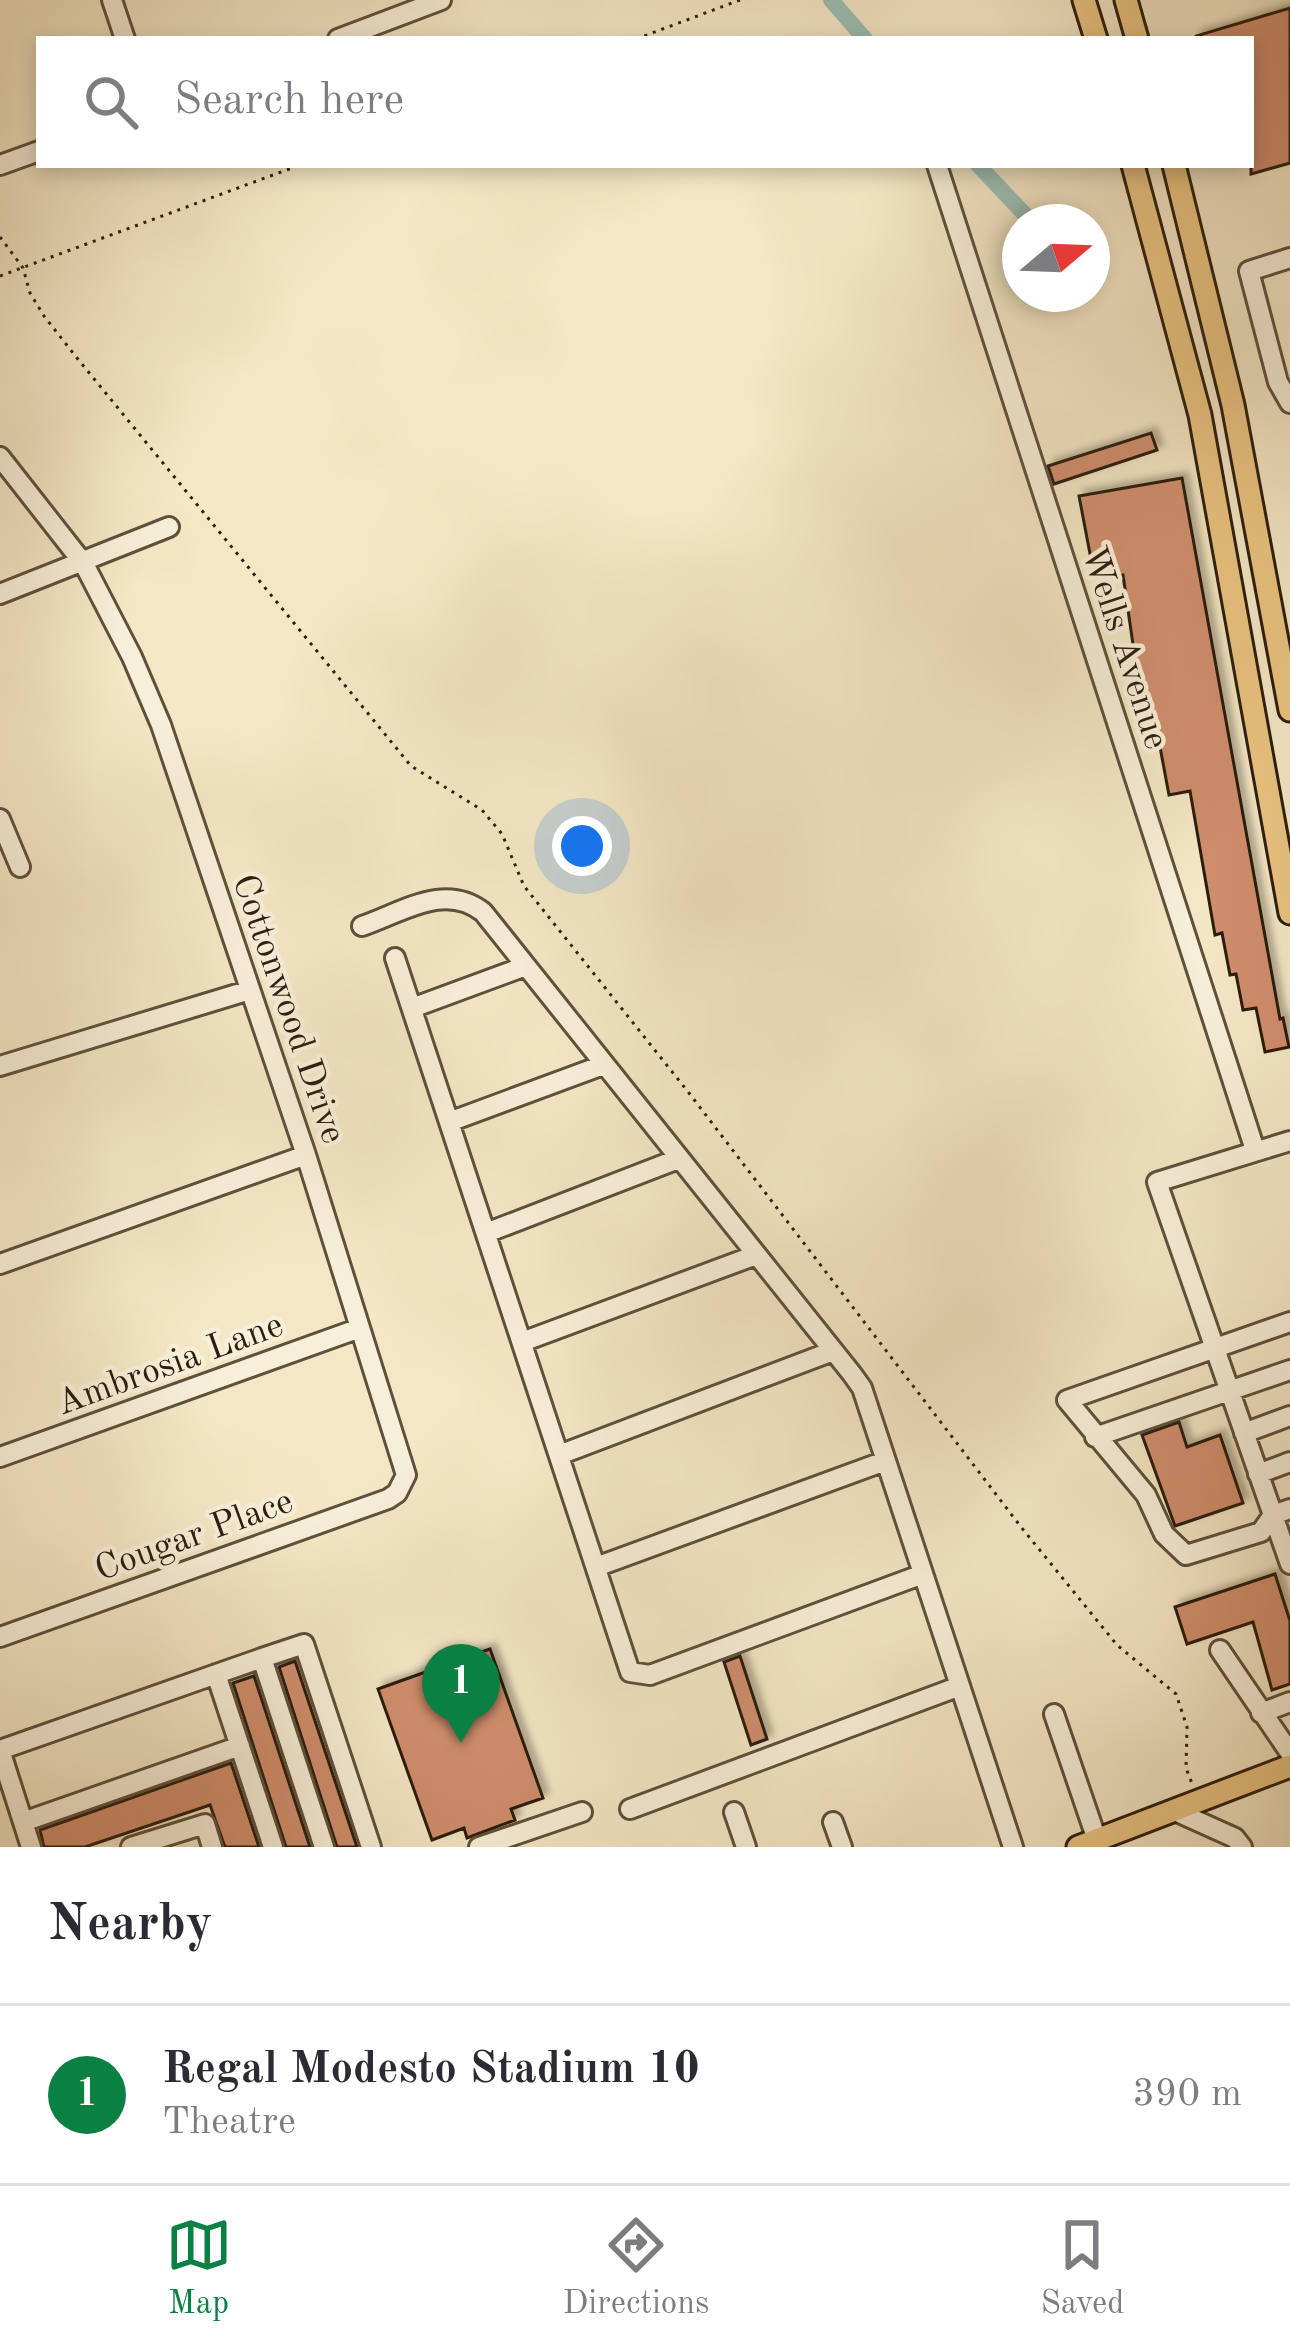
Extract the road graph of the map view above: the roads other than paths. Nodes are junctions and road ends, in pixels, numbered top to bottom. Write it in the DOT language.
graph roads {
  1 [pos="112,0"];
  2 [pos="441,0"];
  3 [pos="1084,0"];
  4 [pos="1126,0"];
  5 [pos="124,36"];
  6 [pos="346,36"];
  7 [pos="1095,36"];
  8 [pos="1136,36"];
  9 [pos="36,152"];
  10 [pos="0,165"];
  11 [pos="938,168"];
  12 [pos="1134,168"];
  13 [pos="1175,168"];
  14 [pos="1290,258"];
  15 [pos="1290,403"];
  16 [pos="0,457"];
  17 [pos="169,527"];
  18 [pos="84,564"];
  19 [pos="0,594"];
  20 [pos="1290,710"];
  21 [pos="0,819"];
  22 [pos="20,867"];
  23 [pos="1290,913"];
  24 [pos="362,926"];
  25 [pos="395,958"];
  26 [pos="524,967"];
  27 [pos="250,990"];
  28 [pos="412,1008"];
  29 [pos="603,1065"];
  30 [pos="0,1066"];
  31 [pos="449,1122"];
  32 [pos="1290,1141"];
  33 [pos="1255,1150"];
  34 [pos="306,1155"];
  35 [pos="678,1159"];
  36 [pos="486,1233"];
  37 [pos="756,1256"];
  38 [pos="0,1264"];
  39 [pos="1290,1322"];
  40 [pos="360,1328"];
  41 [pos="522,1342"];
  42 [pos="1215,1349"];
  43 [pos="833,1351"];
  44 [pos="1290,1370"];
  45 [pos="1230,1391"];
  46 [pos="1290,1416"];
  47 [pos="1244,1433"];
  48 [pos="1095,1437"];
  49 [pos="559,1455"];
  50 [pos="0,1457"];
  51 [pos="886,1461"];
  52 [pos="1290,1462"];
  53 [pos="1258,1474"];
  54 [pos="404,1484"];
  55 [pos="1281,1512"];
  56 [pos="1288,1554"];
  57 [pos="596,1567"];
  58 [pos="923,1574"];
  59 [pos="0,1637"];
  60 [pos="1220,1650"];
  61 [pos="262,1658"];
  62 [pos="216,1674"];
  63 [pos="960,1687"];
  64 [pos="1290,1702"];
  65 [pos="1261,1713"];
  66 [pos="1054,1714"];
  67 [pos="240,1746"];
  68 [pos="1290,1753"];
  69 [pos="1290,1766"];
  70 [pos="630,1809"];
  71 [pos="1175,1811"];
  72 [pos="581,1812"];
  73 [pos="734,1812"];
  74 [pos="23,1822"];
  75 [pos="833,1822"];
  76 [pos="1088,1844"];
  77 [pos="31,1847"];
  78 [pos="130,1847"];
  79 [pos="212,1847"];
  80 [pos="273,1847"];
  81 [pos="324,1847"];
  82 [pos="371,1847"];
  83 [pos="479,1847"];
  84 [pos="746,1847"];
  85 [pos="842,1847"];
  86 [pos="1013,1847"];
  87 [pos="1242,1847"];
  1 -- 5 [label="street"];
  2 -- 6 [label="street"];
  3 -- 7 [label="main road"];
  4 -- 8 [label="main road"];
  9 -- 10 [label="street"];
  11 -- 33 [label="street, Wells Avenue"];
  12 -- 23 [label="main road"];
  13 -- 20 [label="main road"];
  14 -- 15 [label="street"];
  16 -- 18 [label="street, Cottonwood Drive"];
  17 -- 18 [label="street"];
  18 -- 19 [label="street"];
  18 -- 27 [label="street, Cottonwood Drive"];
  21 -- 22 [label="street"];
  24 -- 26 [label="street"];
  25 -- 28 [label="street"];
  26 -- 28 [label="street"];
  26 -- 29 [label="street"];
  27 -- 30 [label="street"];
  27 -- 34 [label="street, Cottonwood Drive"];
  28 -- 31 [label="street"];
  29 -- 31 [label="street"];
  29 -- 35 [label="street"];
  31 -- 36 [label="street"];
  32 -- 33 [label="street"];
  33 -- 42 [label="street"];
  34 -- 38 [label="street"];
  34 -- 40 [label="street, Cottonwood Drive"];
  35 -- 36 [label="street"];
  35 -- 37 [label="street"];
  36 -- 41 [label="street"];
  37 -- 41 [label="street"];
  37 -- 43 [label="street"];
  39 -- 42 [label="street"];
  40 -- 50 [label="street, Ambrosia Lane"];
  40 -- 54 [label="street, Cottonwood Drive"];
  41 -- 49 [label="street"];
  42 -- 45 [label="street"];
  42 -- 48 [label="street"];
  43 -- 49 [label="street"];
  43 -- 51 [label="street"];
  44 -- 45 [label="street"];
  45 -- 47 [label="street"];
  45 -- 48 [label="street"];
  46 -- 47 [label="street"];
  47 -- 53 [label="street"];
  48 -- 55 [label="street"];
  49 -- 57 [label="street"];
  51 -- 57 [label="street"];
  51 -- 58 [label="street"];
  52 -- 53 [label="street"];
  53 -- 55 [label="street"];
  54 -- 59 [label="street, Cougar Place"];
  55 -- 56 [label="street"];
  57 -- 58 [label="street"];
  58 -- 63 [label="street"];
  60 -- 65 [label="street"];
  61 -- 62 [label="street"];
  61 -- 81 [label="street"];
  61 -- 82 [label="street"];
  62 -- 67 [label="street"];
  62 -- 74 [label="street"];
  63 -- 70 [label="street"];
  63 -- 86 [label="street"];
  64 -- 65 [label="street"];
  65 -- 68 [label="street"];
  66 -- 76 [label="street"];
  67 -- 74 [label="street"];
  67 -- 80 [label="street"];
  69 -- 71 [label="main road"];
  71 -- 76 [label="main road"];
  71 -- 87 [label="street"];
  72 -- 83 [label="street"];
  73 -- 84 [label="street"];
  74 -- 77 [label="street"];
  75 -- 85 [label="street"];
  78 -- 79 [label="street"];
}
